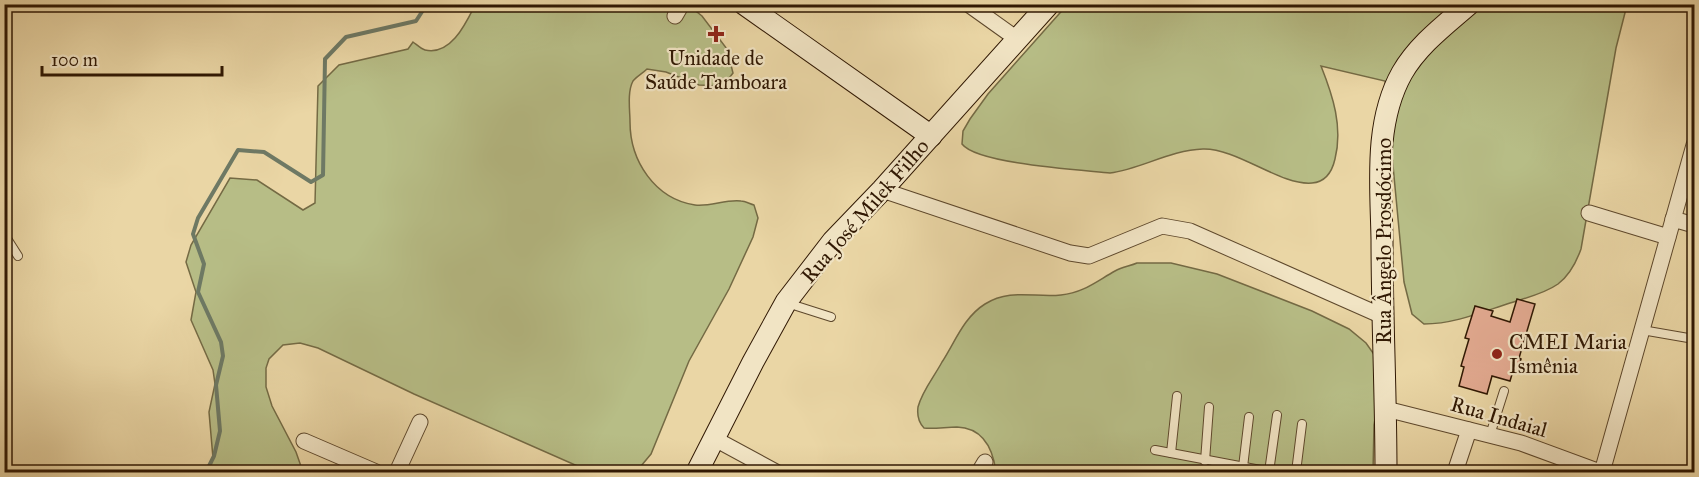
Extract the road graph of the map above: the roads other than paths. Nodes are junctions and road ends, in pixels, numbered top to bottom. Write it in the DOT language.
graph roads {
  1 [pos="744,4"];
  2 [pos="968,4"];
  3 [pos="1049,4"];
  4 [pos="1468,4"];
  5 [pos="1017,39"];
  6 [pos="930,136"];
  7 [pos="1695,145"];
  8 [pos="882,190"];
  9 [pos="1589,213"];
  10 [pos="1673,219"];
  11 [pos="1695,225"];
  12 [pos="4,234"];
  13 [pos="1668,237"];
  14 [pos="18,256"];
  15 [pos="786,302"];
  16 [pos="1382,316"];
  17 [pos="831,317"];
  18 [pos="1642,330"];
  19 [pos="1695,339"];
  20 [pos="1504,391"];
  21 [pos="1177,396"];
  22 [pos="1209,407"];
  23 [pos="1386,409"];
  24 [pos="1277,415"];
  25 [pos="1249,417"];
  26 [pos="420,422"];
  27 [pos="1302,424"];
  28 [pos="1469,430"];
  29 [pos="1490,435"];
  30 [pos="716,439"];
  31 [pos="304,441"];
  32 [pos="1155,450"];
  33 [pos="1171,453"];
  34 [pos="1205,460"];
  35 [pos="1243,468"];
  36 [pos="376,472"];
  37 [pos="397,472"];
  38 [pos="697,472"];
  39 [pos="776,472"];
  40 [pos="1270,472"];
  41 [pos="1296,472"];
  42 [pos="1386,472"];
  43 [pos="1455,472"];
  44 [pos="1601,472"];
  1 -- 6 [label="street"];
  2 -- 5 [label="street"];
  3 -- 5 [label="street, Rua José Milek Filho"];
  4 -- 16 [label="street, Rua Ângelo Prosdócimo"];
  5 -- 6 [label="street, Rua José Milek Filho"];
  6 -- 8 [label="street, Rua José Milek Filho"];
  7 -- 10 [label="street"];
  8 -- 15 [label="street, Rua José Milek Filho"];
  8 -- 16 [label="street"];
  9 -- 13 [label="street"];
  10 -- 11 [label="street"];
  10 -- 13 [label="street"];
  12 -- 14 [label="lane"];
  13 -- 18 [label="street"];
  15 -- 17 [label="lane"];
  15 -- 30 [label="street, Rua José Milek Filho"];
  16 -- 23 [label="street, Rua Ângelo Prosdócimo"];
  18 -- 19 [label="lane"];
  18 -- 44 [label="street"];
  20 -- 29 [label="lane"];
  21 -- 33 [label="lane"];
  22 -- 34 [label="lane"];
  23 -- 28 [label="street, Rua Indaial"];
  23 -- 42 [label="street, Rua Ângelo Prosdócimo"];
  24 -- 40 [label="lane"];
  25 -- 35 [label="lane"];
  26 -- 37 [label="street"];
  27 -- 41 [label="lane"];
  28 -- 29 [label="street, Rua Indaial"];
  28 -- 43 [label="street"];
  29 -- 44 [label="street, Rua Indaial"];
  30 -- 38 [label="street, Rua José Milek Filho"];
  30 -- 39 [label="street"];
  31 -- 36 [label="street"];
  32 -- 33 [label="lane"];
  33 -- 34 [label="lane"];
  34 -- 35 [label="lane"];
  35 -- 40 [label="lane"];
}
